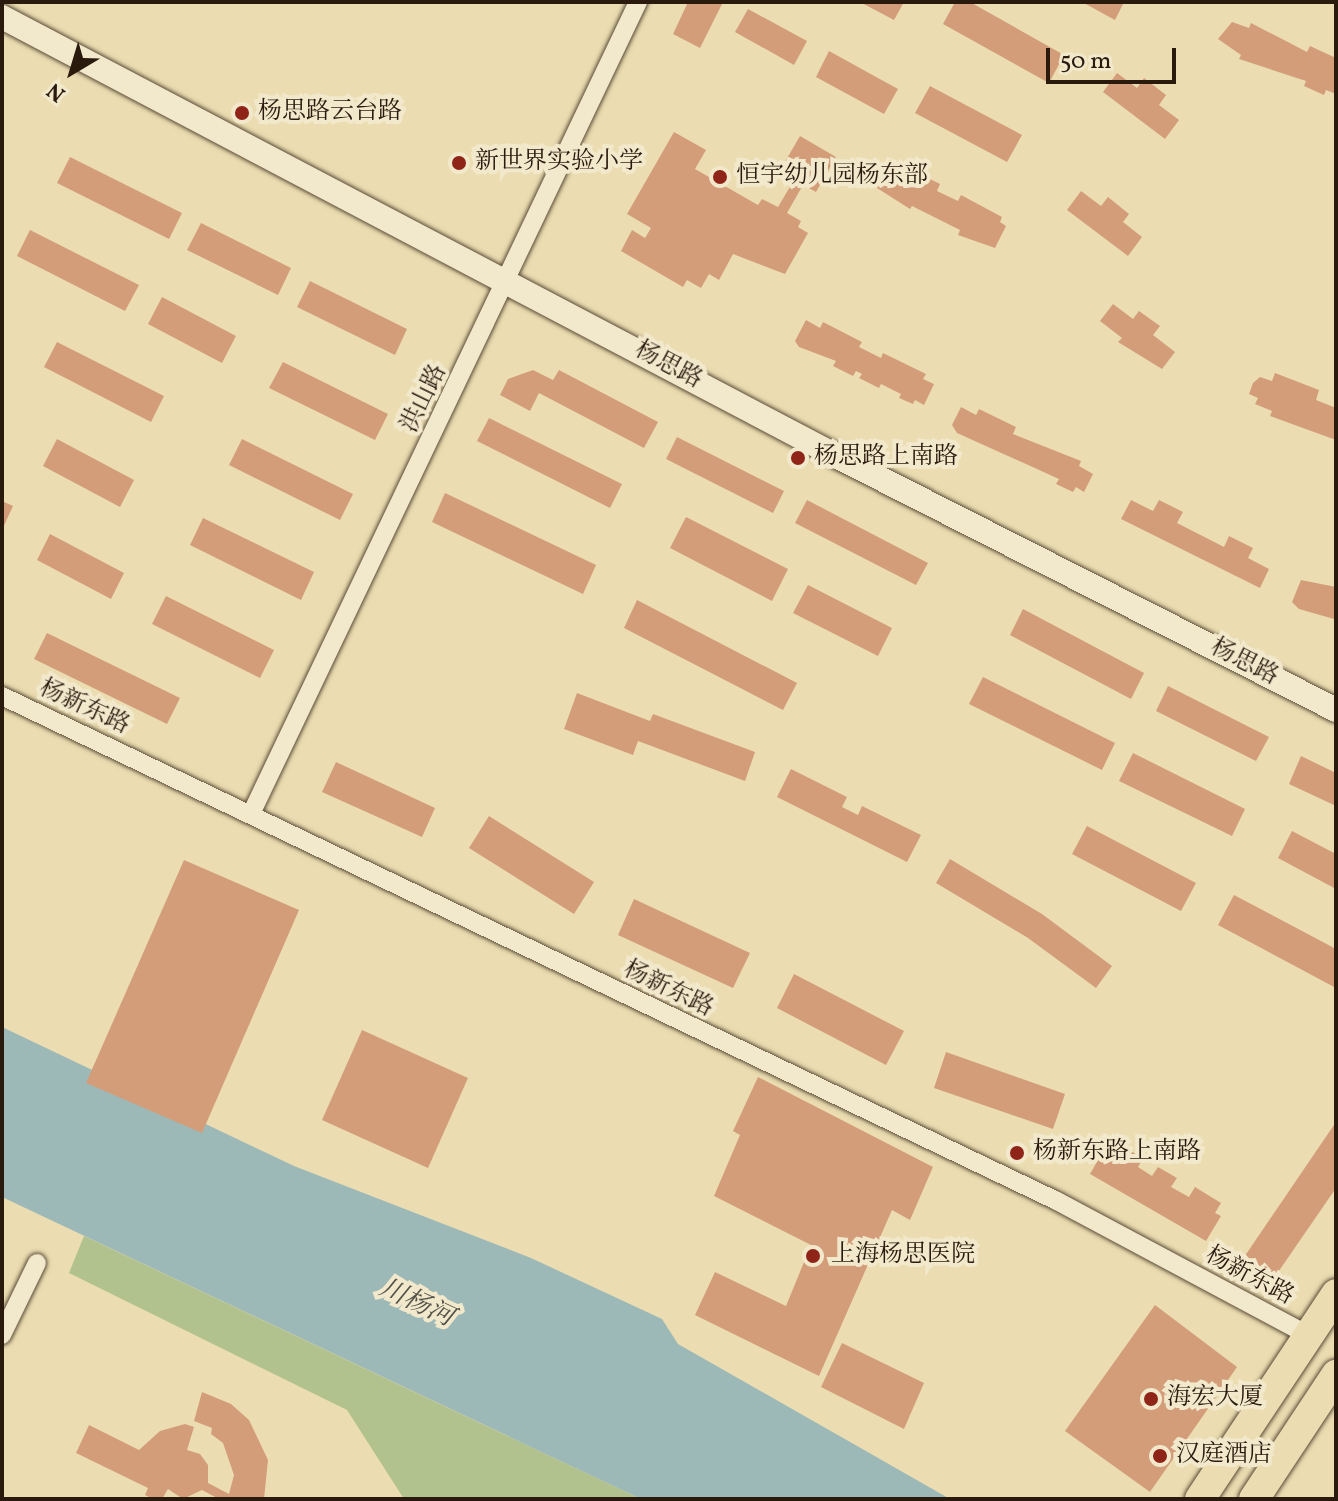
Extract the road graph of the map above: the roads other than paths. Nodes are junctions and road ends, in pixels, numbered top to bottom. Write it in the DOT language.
graph roads {
  1 [pos="638,2"];
  2 [pos="2,17"];
  3 [pos="508,282"];
  4 [pos="2,696"];
  5 [pos="1336,710"];
  6 [pos="251,814"];
  7 [pos="37,1263"];
  8 [pos="1336,1294"];
  9 [pos="2,1335"];
  10 [pos="1308,1335"];
  11 [pos="1336,1375"];
  12 [pos="1200,1499"];
  13 [pos="1254,1499"];
  1 -- 3 [label="street, 洪山路"];
  2 -- 3 [label="street, 杨思路"];
  3 -- 5 [label="street, 杨思路"];
  3 -- 6 [label="street, 洪山路"];
  4 -- 6 [label="street, 杨新东路"];
  6 -- 10 [label="street, 杨新东路"];
  7 -- 9 [label="street"];
  8 -- 10 [label="main road"];
  10 -- 12 [label="main road"];
  11 -- 13 [label="main road"];
}
